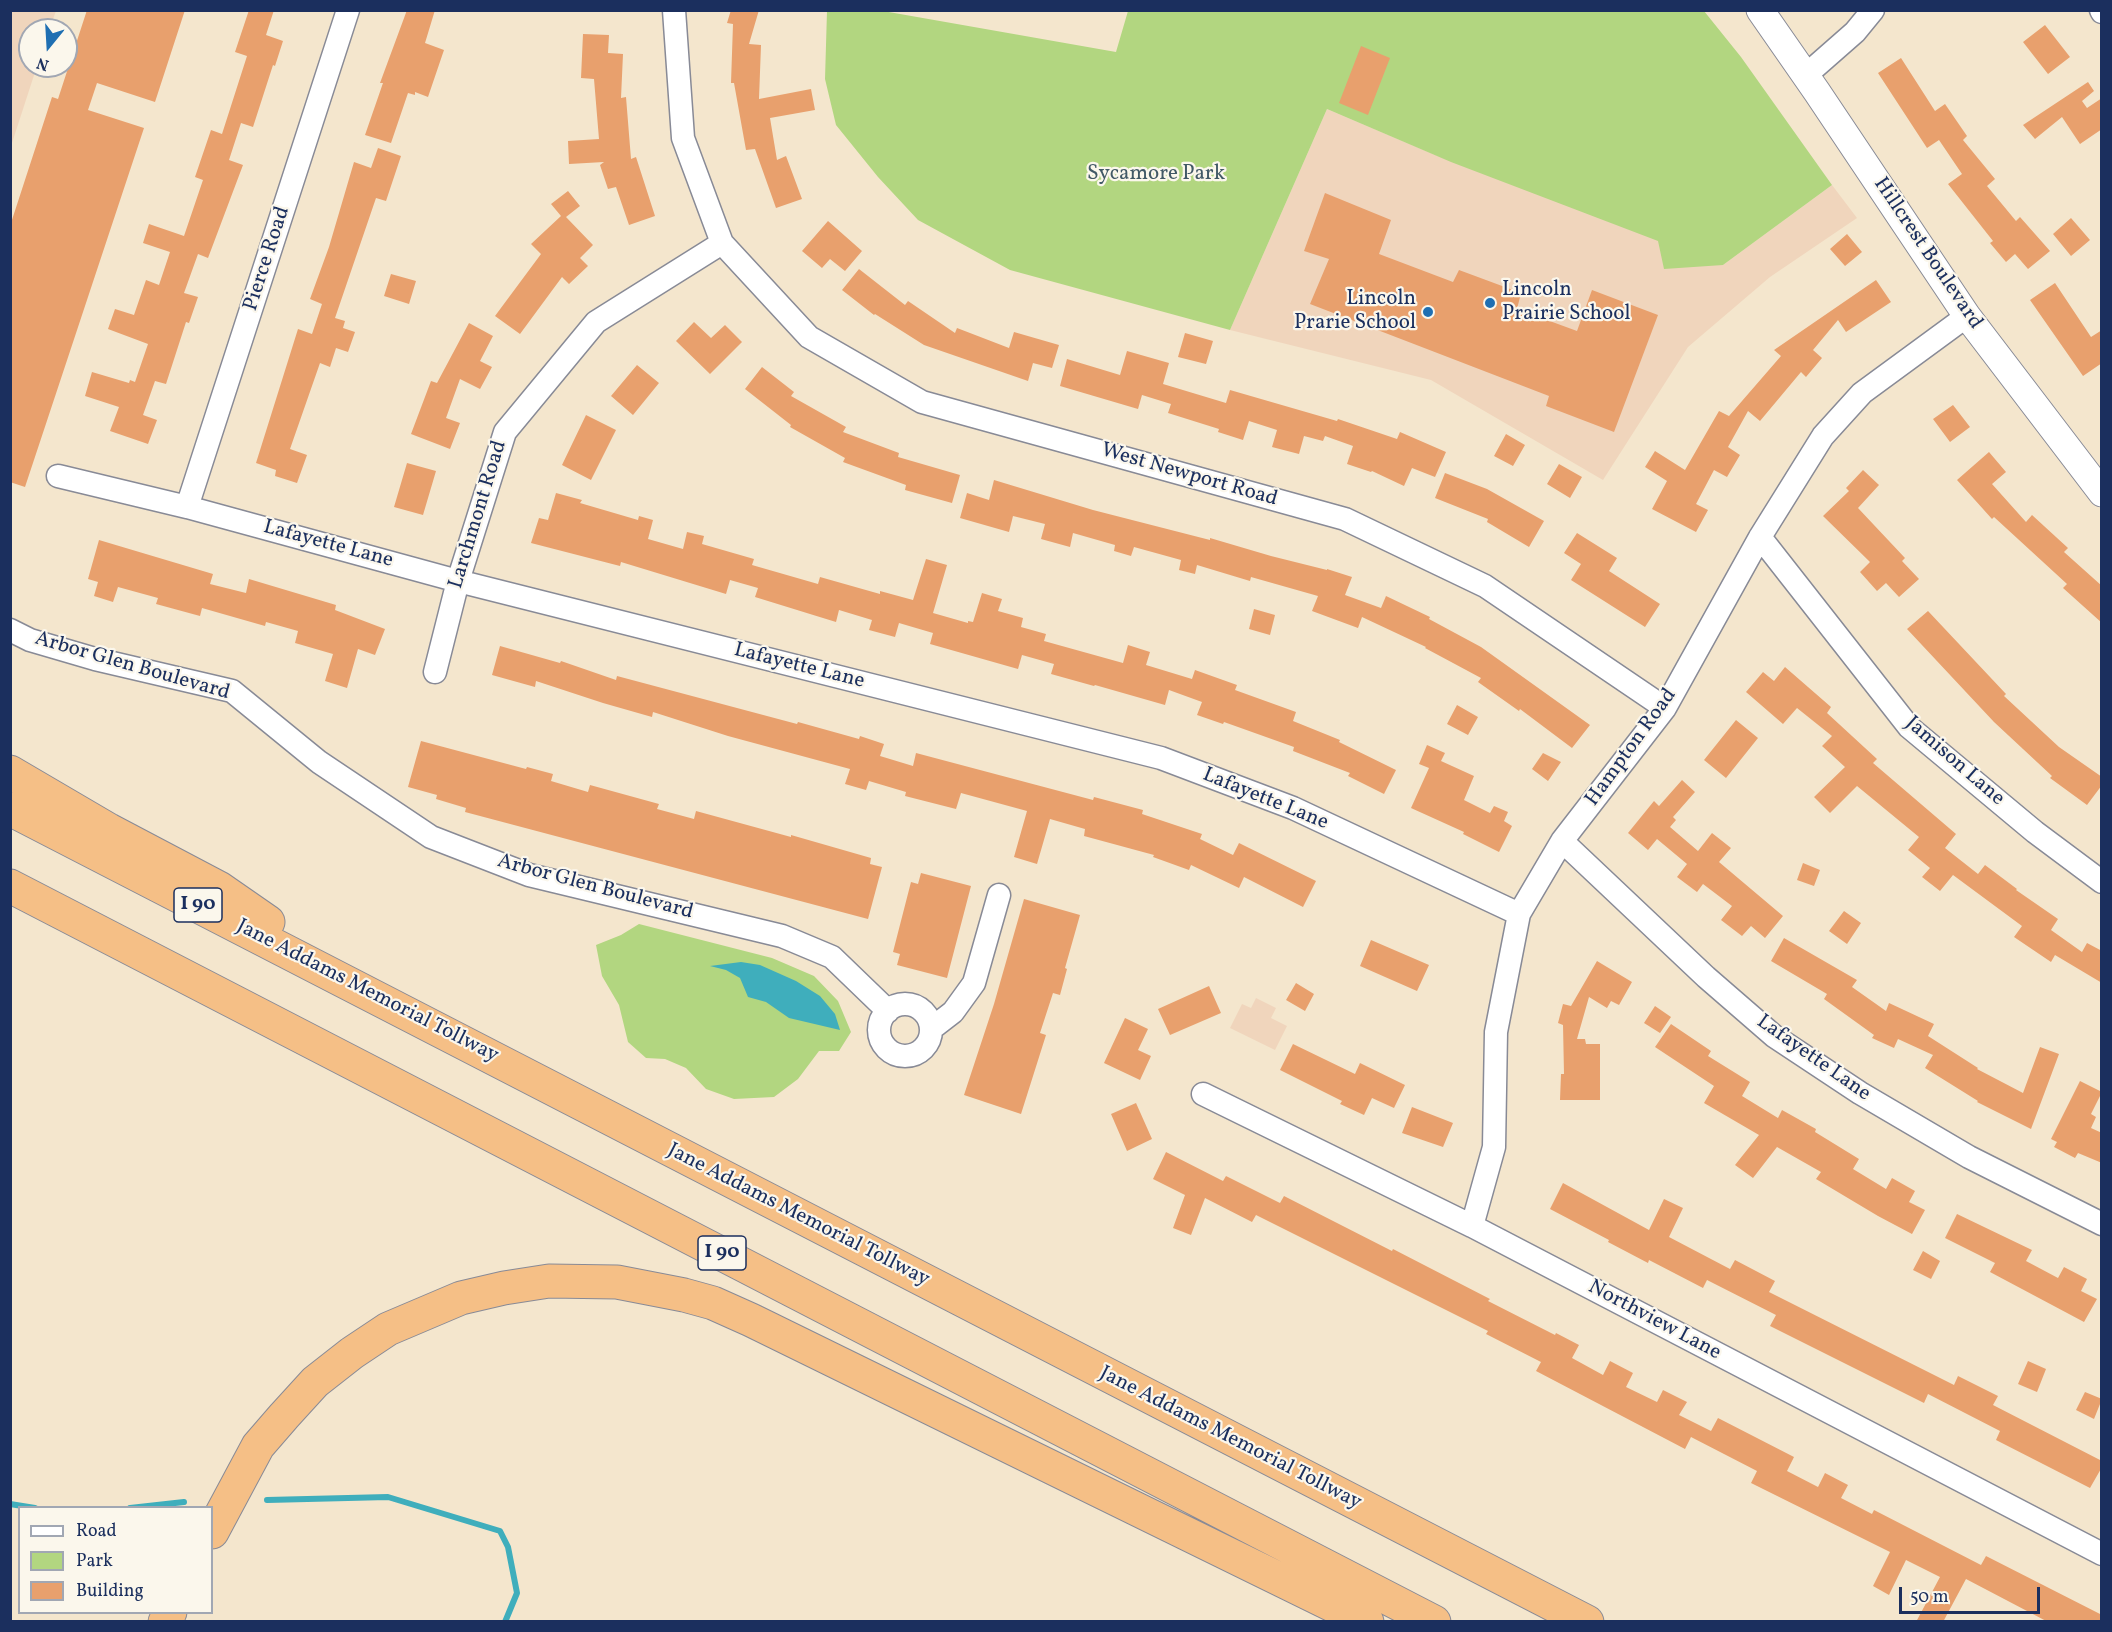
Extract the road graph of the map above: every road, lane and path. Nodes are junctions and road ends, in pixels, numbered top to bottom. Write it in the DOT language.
graph roads {
  1 [pos="348,10"];
  2 [pos="674,10"];
  3 [pos="1760,10"];
  4 [pos="1873,10"];
  5 [pos="1806,75"];
  6 [pos="722,243"];
  7 [pos="1967,316"];
  8 [pos="58,476"];
  9 [pos="2102,493"];
  10 [pos="187,507"];
  11 [pos="1760,537"];
  12 [pos="458,581"];
  13 [pos="10,630"];
  14 [pos="435,672"];
  15 [pos="1665,708"];
  16 [pos="10,772"];
  17 [pos="10,809"];
  18 [pos="1562,841"];
  19 [pos="2102,882"];
  20 [pos="10,886"];
  21 [pos="999,895"];
  22 [pos="1520,914"];
  23 [pos="386,1002"];
  24 [pos="888,1011"];
  25 [pos="931,1029"];
  26 [pos="1203,1094"];
  27 [pos="2102,1224"];
  28 [pos="1472,1226"];
  29 [pos="213,1530"];
  30 [pos="2102,1554"];
  31 [pos="1366,1622"];
  32 [pos="1434,1622"];
  33 [pos="1587,1622"];
  1 -- 10 [label="street, Pierce Road"];
  2 -- 6 [label="street"];
  3 -- 5 [label="street, Hillcrest Boulevard"];
  4 -- 5 [label="street"];
  5 -- 7 [label="street, Hillcrest Boulevard"];
  6 -- 12 [label="street, Larchmont Road"];
  6 -- 15 [label="street, West Newport Road"];
  7 -- 9 [label="street, Hillcrest Boulevard"];
  7 -- 11 [label="street, Hampton Road"];
  8 -- 10 [label="street, Lafayette Lane"];
  10 -- 12 [label="street, Lafayette Lane"];
  11 -- 15 [label="street, Hampton Road"];
  11 -- 19 [label="street, Jamison Lane"];
  12 -- 14 [label="street, Larchmont Road"];
  12 -- 22 [label="street, Lafayette Lane"];
  13 -- 24 [label="street, Arbor Glen Boulevard"];
  15 -- 18 [label="street, Hampton Road"];
  16 -- 23 [label="highway"];
  17 -- 23 [label="highway, Jane Addams Memorial Tollway / I 90"];
  18 -- 22 [label="street, Hampton Road"];
  18 -- 27 [label="street, Lafayette Lane"];
  20 -- 32 [label="highway, I 90"];
  21 -- 25 [label="street"];
  22 -- 28 [label="street, Hampton Road"];
  23 -- 33 [label="highway, Jane Addams Memorial Tollway / I 90"];
  24 -- 25 [label="street"];
  24 -- 25 [label="street"];
  26 -- 28 [label="street, Northview Lane"];
  28 -- 30 [label="street, Northview Lane"];
  29 -- 31 [label="highway"];
}
